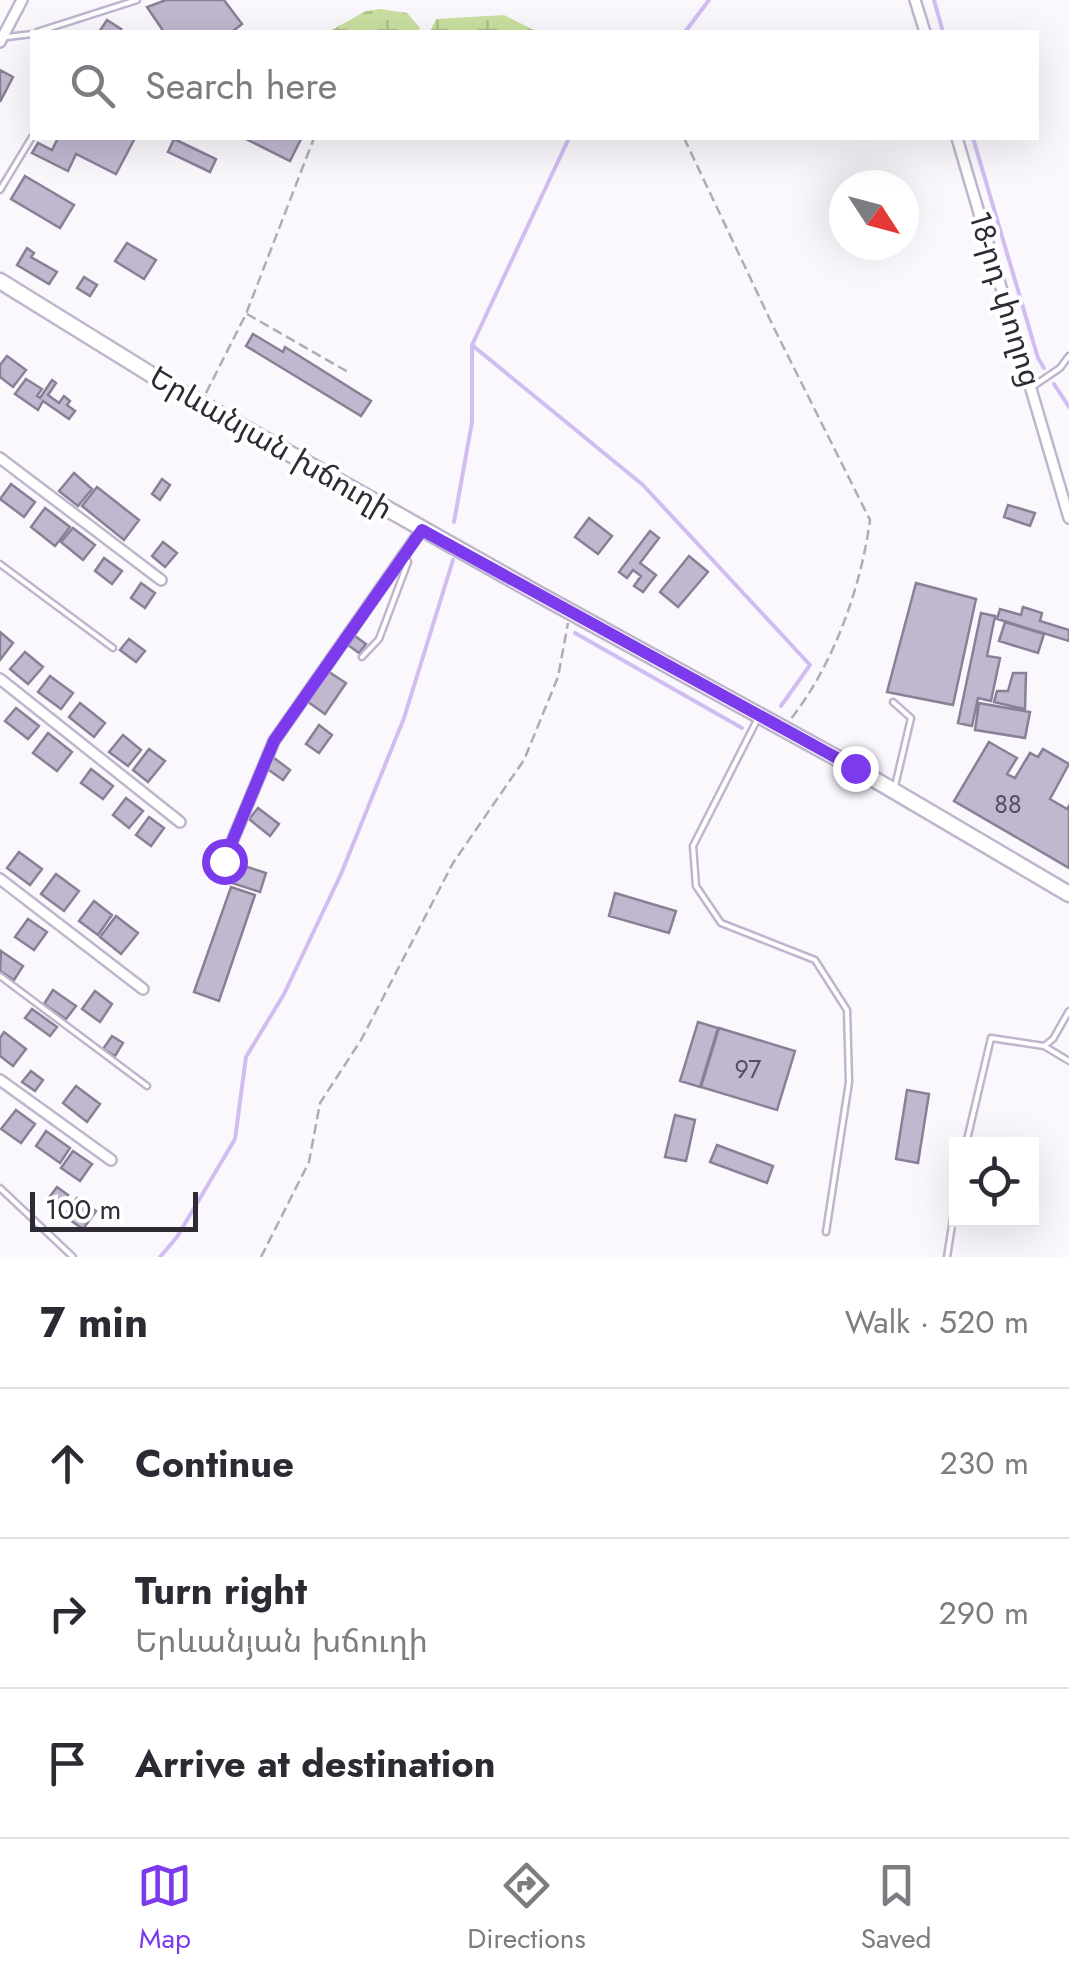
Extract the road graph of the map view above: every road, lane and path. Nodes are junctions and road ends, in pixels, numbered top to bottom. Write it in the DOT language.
graph roads {
  1 [pos="22,0"];
  2 [pos="137,0"];
  3 [pos="915,0"];
  4 [pos="44,30"];
  5 [pos="924,30"];
  6 [pos="30,34"];
  7 [pos="1,40"];
  8 [pos="30,140"];
  9 [pos="313,140"];
  10 [pos="685,140"];
  11 [pos="958,140"];
  12 [pos="0,190"];
  13 [pos="0,281"];
  14 [pos="246,314"];
  15 [pos="1069,356"];
  16 [pos="348,372"];
  17 [pos="1032,388"];
  18 [pos="200,402"];
  19 [pos="0,458"];
  20 [pos="1069,518"];
  21 [pos="422,530"];
  22 [pos="404,553"];
  23 [pos="0,564"];
  24 [pos="161,580"];
  25 [pos="570,612"];
  26 [pos="113,648"];
  27 [pos="362,657"];
  28 [pos="0,679"];
  29 [pos="893,702"];
  30 [pos="759,716"];
  31 [pos="783,729"];
  32 [pos="893,790"];
  33 [pos="180,822"];
  34 [pos="224,861"];
  35 [pos="0,878"];
  36 [pos="1069,894"];
  37 [pos="0,976"];
  38 [pos="143,990"];
  39 [pos="1069,1011"];
  40 [pos="1044,1046"];
  41 [pos="1069,1061"];
  42 [pos="0,1080"];
  43 [pos="146,1086"];
  44 [pos="968,1137"];
  45 [pos="111,1160"];
  46 [pos="0,1188"];
  47 [pos="952,1227"];
  48 [pos="826,1232"];
  49 [pos="73,1257"];
  50 [pos="262,1257"];
  51 [pos="947,1257"];
  1 -- 7 [label="street"];
  2 -- 4 [label="lane"];
  3 -- 5 [label="street"];
  6 -- 7 [label="lane"];
  8 -- 12 [label="lane"];
  9 -- 14 [label="path"];
  10 -- 31 [label="path"];
  11 -- 17 [label="street, 18-րդ փողոց"];
  13 -- 18 [label="main road, Երևանյան խճուղի"];
  14 -- 16 [label="path"];
  14 -- 18 [label="path"];
  15 -- 17 [label="lane"];
  17 -- 20 [label="street, 18-րդ փողոց"];
  18 -- 21 [label="main road, Երևանյան խճուղի"];
  19 -- 24 [label="street"];
  21 -- 22 [label="street"];
  21 -- 25 [label="main road, Երևանյան խճուղի"];
  22 -- 27 [label="lane"];
  22 -- 34 [label="street"];
  23 -- 26 [label="lane"];
  25 -- 30 [label="main road, Երևանյան խճուղի"];
  25 -- 50 [label="path"];
  28 -- 33 [label="street"];
  29 -- 32 [label="lane"];
  30 -- 31 [label="main road, Երևանյան խճուղի"];
  30 -- 48 [label="lane"];
  31 -- 32 [label="main road, Երևանյան խճուղի"];
  32 -- 36 [label="main road, Երևանյան խճուղի"];
  35 -- 38 [label="street"];
  37 -- 43 [label="lane"];
  39 -- 40 [label="lane"];
  40 -- 41 [label="lane"];
  40 -- 44 [label="lane"];
  42 -- 45 [label="street"];
  46 -- 49 [label="lane"];
  47 -- 51 [label="lane"];
}
